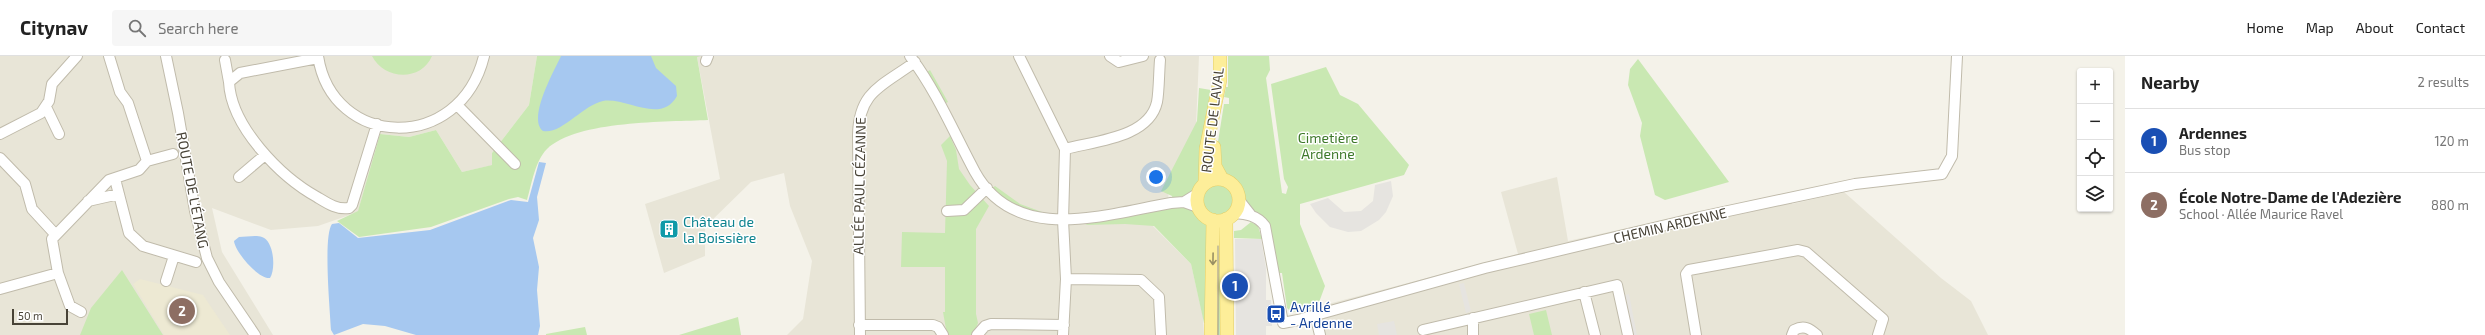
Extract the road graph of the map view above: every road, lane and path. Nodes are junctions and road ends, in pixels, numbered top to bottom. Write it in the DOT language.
graph roads {
  1 [pos="77,56"];
  2 [pos="108,56"];
  3 [pos="166,56"];
  4 [pos="484,56"];
  5 [pos="1019,56"];
  6 [pos="1110,56"];
  7 [pos="1143,56"];
  8 [pos="1220,56"];
  9 [pos="1957,56"];
  10 [pos="318,57"];
  11 [pos="1159,57"];
  12 [pos="912,59"];
  13 [pos="225,60"];
  14 [pos="1220,80"];
  15 [pos="230,82"];
  16 [pos="458,106"];
  17 [pos="46,107"];
  18 [pos="377,124"];
  19 [pos="0,134"];
  20 [pos="59,134"];
  21 [pos="1065,149"];
  22 [pos="173,154"];
  23 [pos="265,155"];
  24 [pos="0,158"];
  25 [pos="147,161"];
  26 [pos="515,164"];
  27 [pos="239,177"];
  28 [pos="115,179"];
  29 [pos="1222,179"];
  30 [pos="1205,183"];
  31 [pos="987,188"];
  32 [pos="119,194"];
  33 [pos="1239,200"];
  34 [pos="88,201"];
  35 [pos="1198,201"];
  36 [pos="947,211"];
  37 [pos="1250,214"];
  38 [pos="1224,217"];
  39 [pos="1063,220"];
  40 [pos="55,234"];
  41 [pos="174,256"];
  42 [pos="196,262"];
  43 [pos="58,273"];
  44 [pos="1066,279"];
  45 [pos="166,281"];
  46 [pos="0,289"];
  47 [pos="1584,292"];
  48 [pos="81,312"];
  49 [pos="1316,314"];
  50 [pos="1473,318"];
  51 [pos="859,330"];
  52 [pos="1064,330"];
  53 [pos="1423,330"];
  54 [pos="255,335"];
  55 [pos="943,335"];
  56 [pos="977,335"];
  57 [pos="1161,335"];
  58 [pos="1211,335"];
  59 [pos="1227,335"];
  60 [pos="1320,335"];
  61 [pos="1473,335"];
  62 [pos="1594,335"];
  63 [pos="1628,335"];
  64 [pos="1696,335"];
  65 [pos="1792,335"];
  66 [pos="1817,335"];
  67 [pos="1878,335"];
  1 -- 17 [label="street"];
  2 -- 25 [label="street"];
  3 -- 54 [label="street, ROUTE DE L'ÉTANG"];
  4 -- 16 [label="street"];
  5 -- 21 [label="street"];
  6 -- 7 [label="street"];
  8 -- 14 [label="main road, ROUTE DE LAVAL"];
  9 -- 49 [label="street, CHEMIN ARDENNE"];
  10 -- 15 [label="street"];
  10 -- 18 [label="street"];
  11 -- 21 [label="street"];
  12 -- 31 [label="street"];
  12 -- 51 [label="street, ALLÉE PAUL CÉZANNE"];
  13 -- 15 [label="street"];
  14 -- 29 [label="main road, ROUTE DE LAVAL"];
  14 -- 30 [label="main road, ROUTE DE LAVAL"];
  15 -- 23 [label="street"];
  16 -- 18 [label="street"];
  16 -- 26 [label="street"];
  17 -- 19 [label="street"];
  17 -- 20 [label="street"];
  18 -- 23 [label="street"];
  21 -- 39 [label="street"];
  22 -- 25 [label="street"];
  23 -- 27 [label="street"];
  24 -- 40 [label="street"];
  25 -- 28 [label="street"];
  28 -- 32 [label="street"];
  28 -- 34 [label="street"];
  29 -- 30 [label="main road"];
  29 -- 33 [label="main road"];
  30 -- 35 [label="main road"];
  31 -- 36 [label="street"];
  31 -- 39 [label="street"];
  32 -- 34 [label="street"];
  32 -- 41 [label="street"];
  33 -- 37 [label="street"];
  33 -- 38 [label="main road"];
  34 -- 40 [label="street"];
  35 -- 38 [label="main road"];
  35 -- 39 [label="street"];
  37 -- 38 [label="street"];
  37 -- 49 [label="street, CHEMIN ARDENNE"];
  38 -- 58 [label="main road, one-way"];
  38 -- 59 [label="main road"];
  39 -- 44 [label="street"];
  40 -- 43 [label="street"];
  41 -- 42 [label="street"];
  41 -- 45 [label="street"];
  43 -- 46 [label="street"];
  43 -- 48 [label="street"];
  44 -- 52 [label="street"];
  44 -- 57 [label="street"];
  47 -- 50 [label="street"];
  47 -- 62 [label="street"];
  47 -- 63 [label="street"];
  49 -- 60 [label="street"];
  50 -- 53 [label="street"];
  50 -- 61 [label="street"];
  51 -- 55 [label="street"];
  52 -- 56 [label="street"];
  64 -- 67 [label="street"];
  65 -- 66 [label="street"];
}
